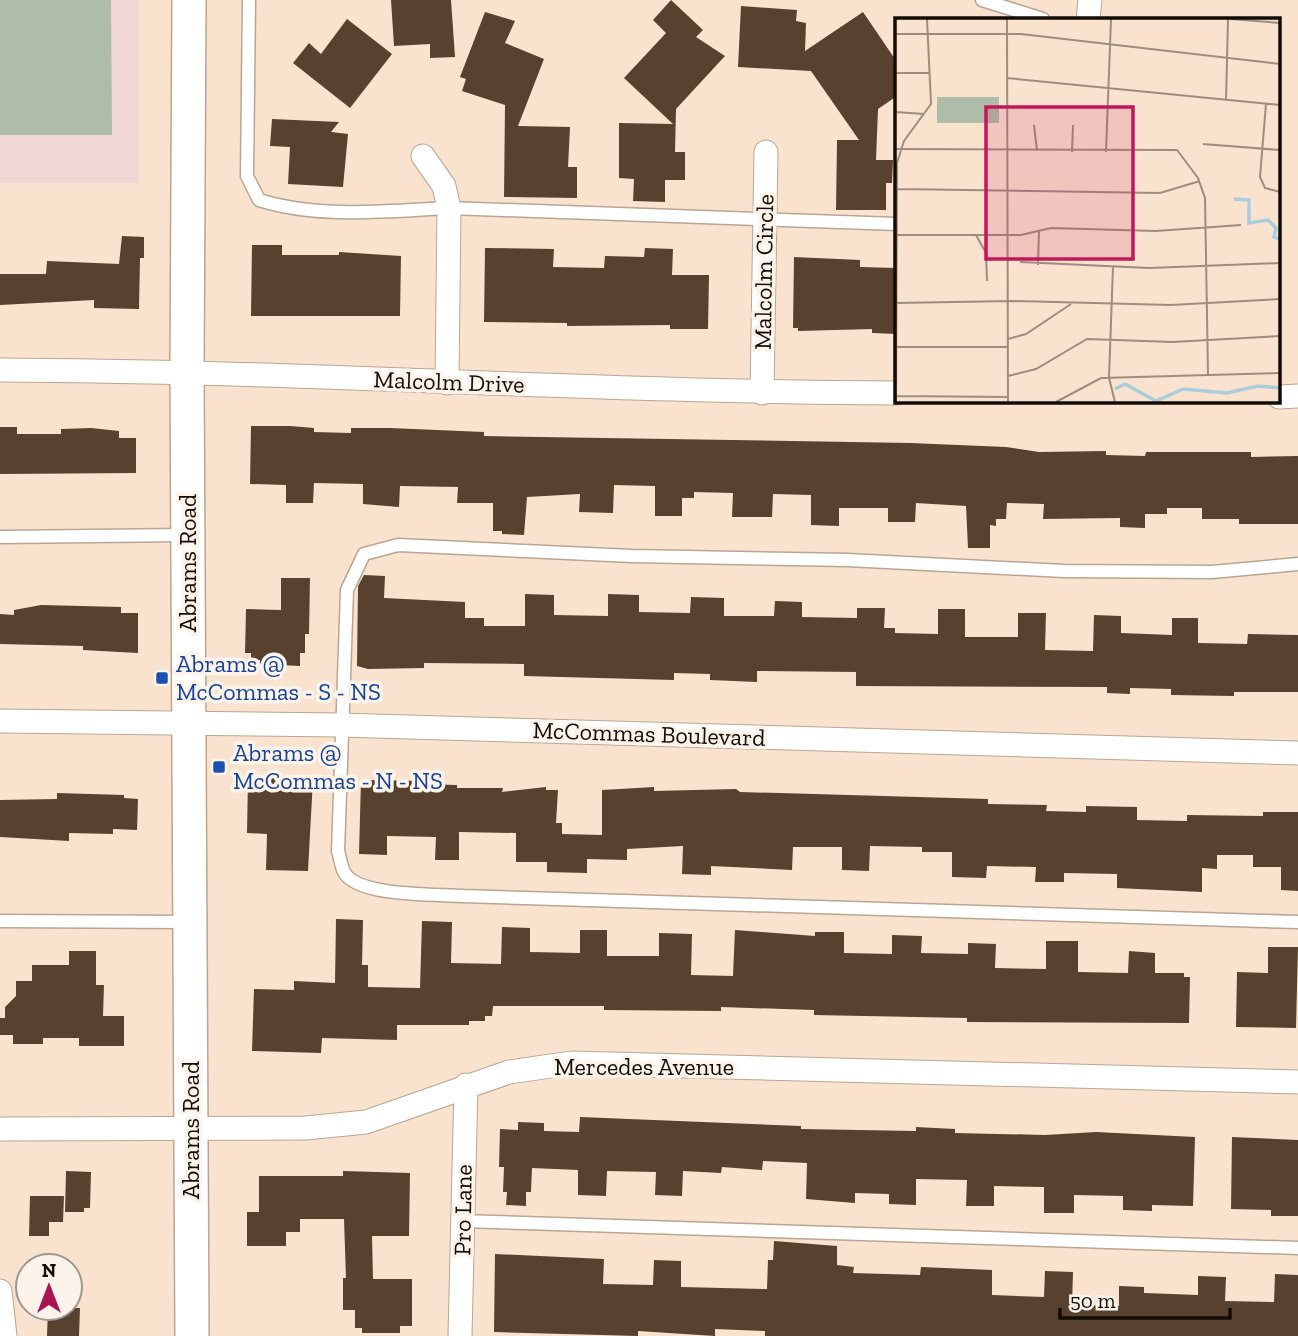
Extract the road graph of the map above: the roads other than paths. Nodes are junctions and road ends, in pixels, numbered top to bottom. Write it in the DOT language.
graph roads {
  1 [pos="190,0"];
  2 [pos="249,0"];
  3 [pos="982,0"];
  4 [pos="1090,0"];
  5 [pos="1040,18"];
  6 [pos="1088,18"];
  7 [pos="766,152"];
  8 [pos="424,156"];
  9 [pos="449,208"];
  10 [pos="765,219"];
  11 [pos="895,224"];
  12 [pos="0,370"];
  13 [pos="187,371"];
  14 [pos="447,383"];
  15 [pos="762,393"];
  16 [pos="895,393"];
  17 [pos="1298,396"];
  18 [pos="1280,397"];
  19 [pos="189,535"];
  20 [pos="0,537"];
  21 [pos="1298,564"];
  22 [pos="0,721"];
  23 [pos="188,721"];
  24 [pos="341,725"];
  25 [pos="1298,753"];
  26 [pos="0,920"];
  27 [pos="190,922"];
  28 [pos="1298,922"];
  29 [pos="1298,1082"];
  30 [pos="466,1085"];
  31 [pos="0,1129"];
  32 [pos="191,1129"];
  33 [pos="462,1221"];
  34 [pos="1298,1248"];
  35 [pos="0,1291"];
  36 [pos="5,1336"];
  37 [pos="192,1336"];
  38 [pos="460,1336"];
  1 -- 13 [label="main road, Abrams Road"];
  2 -- 9 [label="lane"];
  3 -- 5 [label="lane"];
  4 -- 6 [label="street"];
  7 -- 10 [label="street, Malcolm Circle"];
  8 -- 9 [label="street"];
  9 -- 10 [label="lane"];
  9 -- 14 [label="street"];
  10 -- 11 [label="lane"];
  10 -- 15 [label="street, Malcolm Circle"];
  12 -- 13 [label="street, Malcolm Drive"];
  13 -- 14 [label="street, Malcolm Drive"];
  13 -- 19 [label="main road, Abrams Road"];
  14 -- 15 [label="street, Malcolm Drive"];
  15 -- 16 [label="street, Malcolm Drive"];
  17 -- 18 [label="street"];
  19 -- 20 [label="lane"];
  19 -- 23 [label="main road, Abrams Road"];
  21 -- 24 [label="lane"];
  22 -- 23 [label="street, McCommas Boulevard"];
  23 -- 24 [label="street, McCommas Boulevard"];
  23 -- 27 [label="main road, Abrams Road"];
  24 -- 25 [label="street, McCommas Boulevard"];
  24 -- 28 [label="lane"];
  26 -- 27 [label="lane"];
  27 -- 32 [label="main road, Abrams Road"];
  29 -- 30 [label="street, Mercedes Avenue"];
  30 -- 32 [label="street, Mercedes Avenue"];
  30 -- 33 [label="street, Pro Lane"];
  31 -- 32 [label="street, Mercedes Avenue"];
  32 -- 37 [label="main road, Abrams Road"];
  33 -- 34 [label="lane"];
  33 -- 38 [label="street, Pro Lane"];
  35 -- 36 [label="street"];
}
